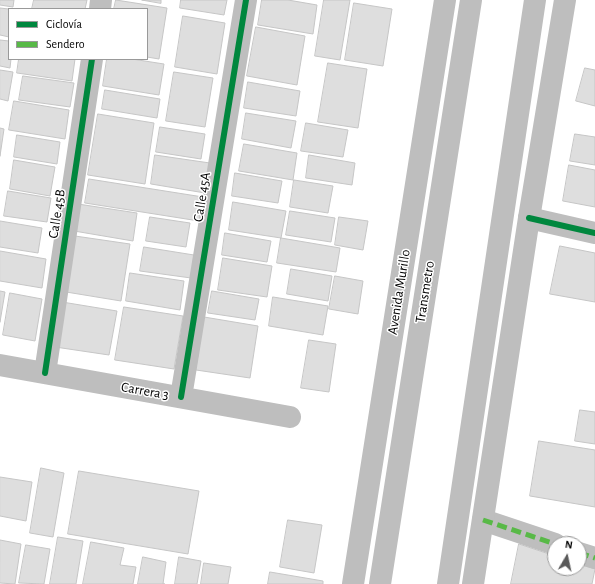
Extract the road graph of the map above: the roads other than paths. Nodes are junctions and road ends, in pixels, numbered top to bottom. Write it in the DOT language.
graph roads {
  1 [pos="246,0"];
  2 [pos="446,0"];
  3 [pos="471,0"];
  4 [pos="535,0"];
  5 [pos="565,0"];
  6 [pos="92,60"];
  7 [pos="530,218"];
  8 [pos="595,233"];
  9 [pos="0,365"];
  10 [pos="45,373"];
  11 [pos="181,397"];
  12 [pos="290,416"];
  13 [pos="483,520"];
  14 [pos="547,541"];
  15 [pos="353,584"];
  16 [pos="380,584"];
  17 [pos="448,584"];
  18 [pos="473,584"];
  1 -- 11 [label="street, Calle 45A"];
  2 -- 15 [label="street, Avenida Murillo"];
  3 -- 16 [label="street, Transmetro"];
  4 -- 17 [label="street"];
  5 -- 7 [label="street"];
  6 -- 10 [label="street, Calle 45B"];
  7 -- 8 [label="street"];
  7 -- 13 [label="street"];
  9 -- 10 [label="street, Carrera 3"];
  10 -- 11 [label="street, Carrera 3"];
  11 -- 12 [label="street, Carrera 3"];
  13 -- 14 [label="street"];
  13 -- 18 [label="street"];
}
